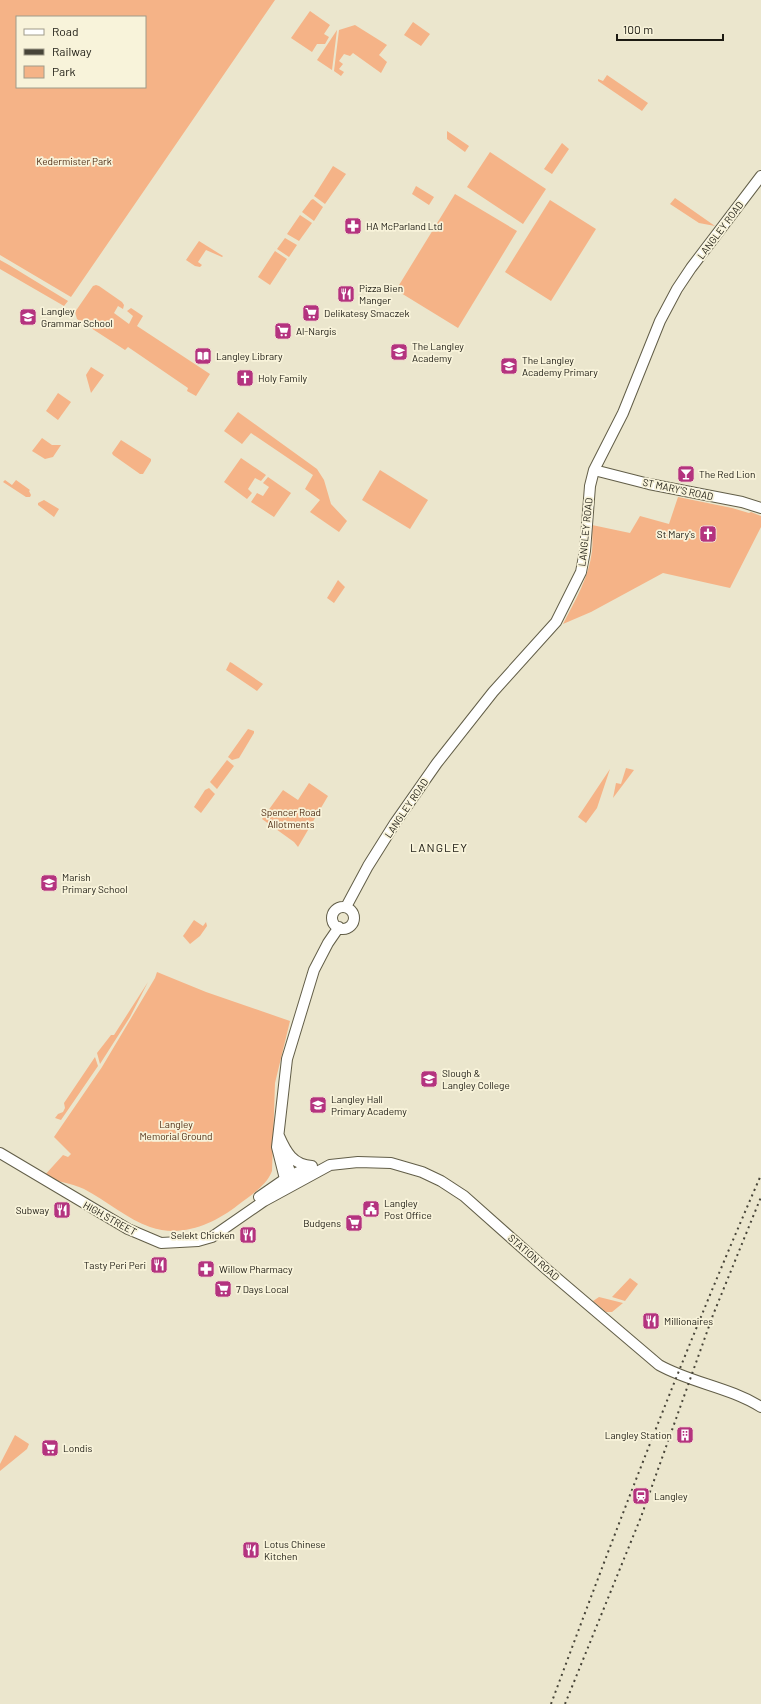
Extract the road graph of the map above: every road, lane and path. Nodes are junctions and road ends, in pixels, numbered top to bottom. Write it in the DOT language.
graph roads {
  1 [pos="761,176"];
  2 [pos="594,470"];
  3 [pos="761,508"];
  4 [pos="346,907"];
  5 [pos="339,927"];
  6 [pos="278,1136"];
  7 [pos="0,1153"];
  8 [pos="330,1165"];
  9 [pos="310,1166"];
  10 [pos="291,1179"];
  11 [pos="761,1407"];
  1 -- 2 [label="street, LANGLEY ROAD"];
  2 -- 3 [label="street, ST MARY'S ROAD"];
  2 -- 4 [label="street, LANGLEY ROAD"];
  4 -- 5 [label="street"];
  4 -- 5 [label="street"];
  5 -- 6 [label="street"];
  6 -- 9 [label="street"];
  6 -- 10 [label="street"];
  7 -- 10 [label="street, HIGH STREET"];
  8 -- 9 [label="street"];
  8 -- 10 [label="street, STATION ROAD"];
  8 -- 11 [label="street, STATION ROAD"];
  9 -- 10 [label="street"];
}
